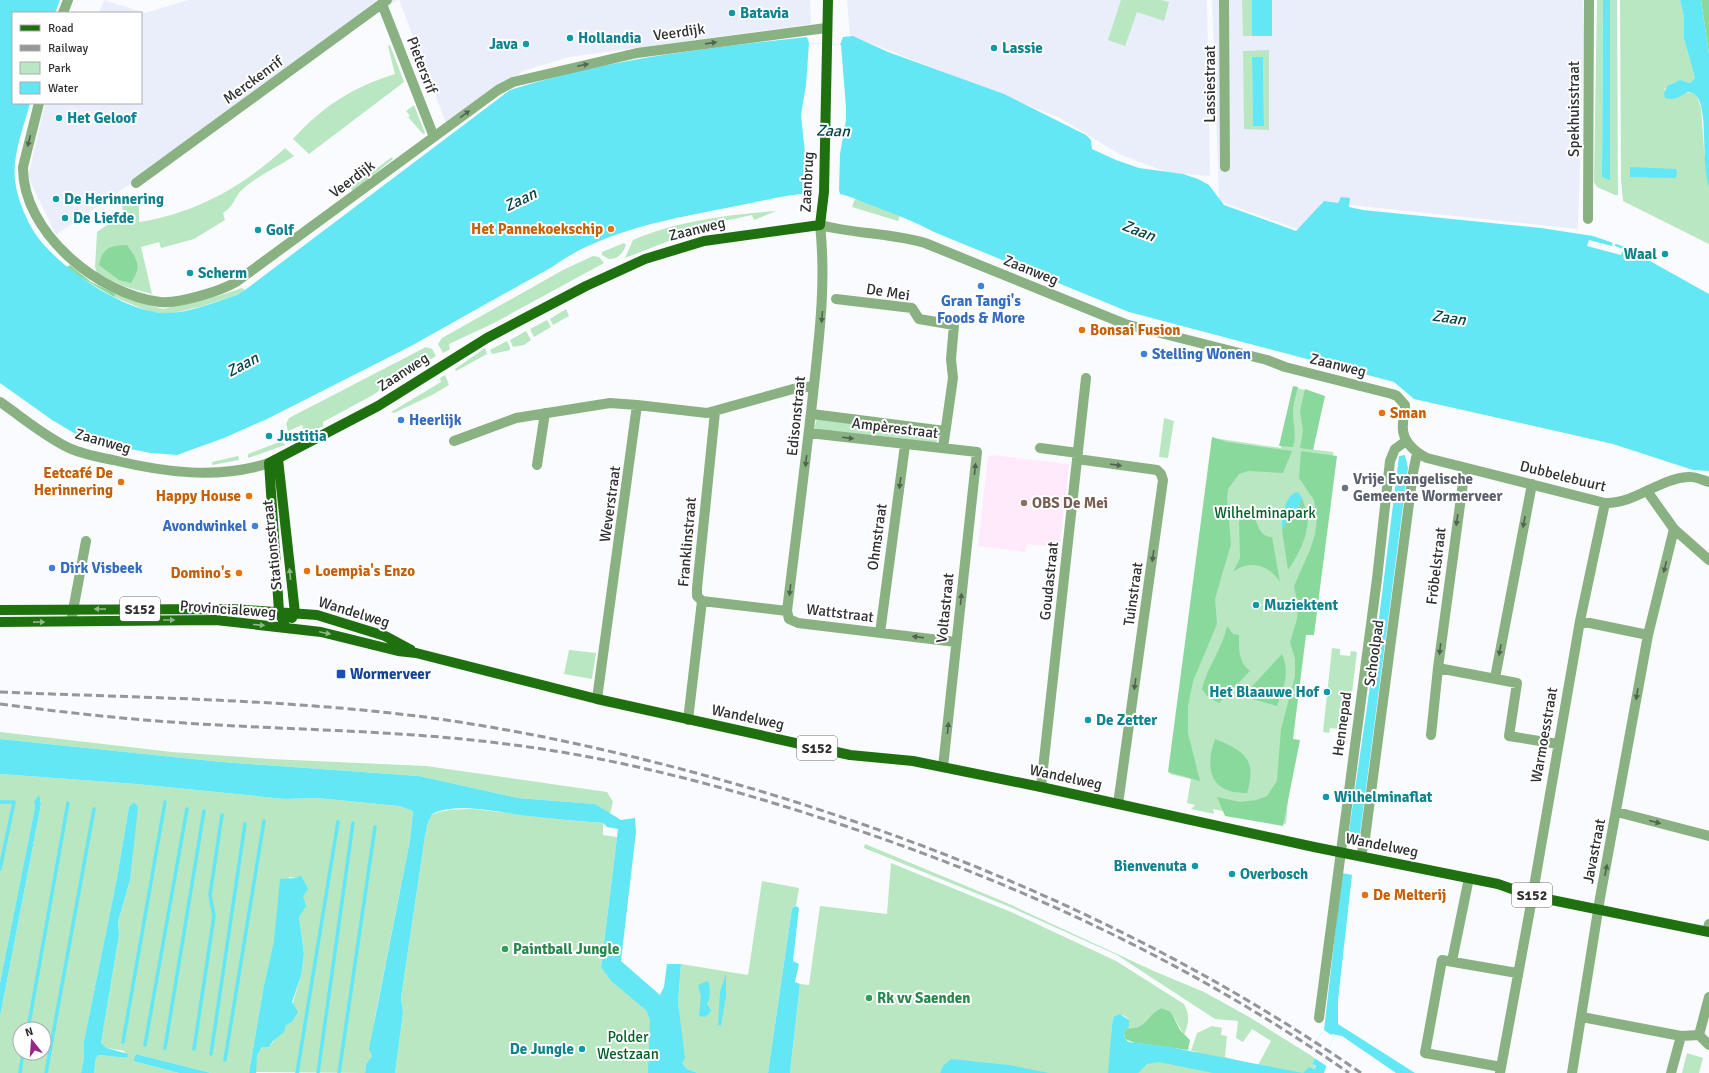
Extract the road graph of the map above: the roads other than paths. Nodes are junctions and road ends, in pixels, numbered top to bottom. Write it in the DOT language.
graph roads {
  1 [pos="68,0"];
  2 [pos="828,0"];
  3 [pos="1224,0"];
  4 [pos="1589,0"];
  5 [pos="384,2"];
  6 [pos="63,12"];
  7 [pos="821,28"];
  8 [pos="39,104"];
  9 [pos="434,137"];
  10 [pos="1225,167"];
  11 [pos="136,183"];
  12 [pos="1588,219"];
  13 [pos="820,225"];
  14 [pos="836,299"];
  15 [pos="1086,378"];
  16 [pos="814,386"];
  17 [pos="0,402"];
  18 [pos="638,405"];
  19 [pos="715,412"];
  20 [pos="546,413"];
  21 [pos="812,414"];
  22 [pos="945,431"];
  23 [pos="809,433"];
  24 [pos="1406,440"];
  25 [pos="454,441"];
  26 [pos="905,444"];
  27 [pos="943,448"];
  28 [pos="1040,448"];
  29 [pos="977,452"];
  30 [pos="1418,453"];
  31 [pos="1077,456"];
  32 [pos="274,461"];
  33 [pos="537,465"];
  34 [pos="1465,468"];
  35 [pos="1709,482"];
  36 [pos="1532,484"];
  37 [pos="1647,491"];
  38 [pos="1605,504"];
  39 [pos="1674,529"];
  40 [pos="86,541"];
  41 [pos="1709,560"];
  42 [pos="702,601"];
  43 [pos="73,609"];
  44 [pos="0,610"];
  45 [pos="279,611"];
  46 [pos="787,611"];
  47 [pos="295,613"];
  48 [pos="71,621"];
  49 [pos="1580,621"];
  50 [pos="0,622"];
  51 [pos="286,628"];
  52 [pos="880,633"];
  53 [pos="1648,635"];
  54 [pos="956,642"];
  55 [pos="416,653"];
  56 [pos="1438,668"];
  57 [pos="1495,678"];
  58 [pos="597,699"];
  59 [pos="688,720"];
  60 [pos="1431,735"];
  61 [pos="1558,744"];
  62 [pos="943,767"];
  63 [pos="1042,787"];
  64 [pos="1118,804"];
  65 [pos="1617,812"];
  66 [pos="1709,836"];
  67 [pos="1342,853"];
  68 [pos="1358,856"];
  69 [pos="1469,878"];
  70 [pos="1532,896"];
  71 [pos="1599,908"];
  72 [pos="1708,929"];
  73 [pos="1452,961"];
  74 [pos="1517,973"];
  75 [pos="1709,997"];
  76 [pos="1582,1017"];
  77 [pos="1319,1018"];
  78 [pos="1699,1035"];
  79 [pos="1681,1036"];
  80 [pos="1709,1045"];
  81 [pos="1500,1070"];
  82 [pos="1572,1073"];
  83 [pos="1671,1073"];
  1 -- 6 [label="street"];
  2 -- 7 [label="main road, Zaanbrug"];
  3 -- 10 [label="street, Lassiestraat"];
  4 -- 12 [label="street, Spekhuisstraat"];
  5 -- 9 [label="street, Pietersrif"];
  5 -- 11 [label="street, Merckenrif"];
  9 -- 7 [label="street, Veerdijk, one-way"];
  7 -- 13 [label="main road, Zaanbrug"];
  8 -- 9 [label="street, Veerdijk, one-way"];
  13 -- 16 [label="street, Edisonstraat, one-way"];
  13 -- 24 [label="street, Zaanweg"];
  13 -- 32 [label="main road, Zaanweg"];
  14 -- 22 [label="street, De Mei"];
  15 -- 31 [label="street, Goudastraat"];
  16 -- 19 [label="street"];
  16 -- 21 [label="street, Edisonstraat"];
  17 -- 32 [label="street, Zaanweg"];
  18 -- 19 [label="street"];
  18 -- 20 [label="street"];
  18 -- 58 [label="street, Weverstraat"];
  19 -- 42 [label="street, Franklinstraat"];
  20 -- 25 [label="street"];
  20 -- 33 [label="street"];
  21 -- 22 [label="street, Ampèrestraat"];
  21 -- 23 [label="street, Edisonstraat"];
  22 -- 27 [label="street"];
  23 -- 26 [label="street, Ampèrestraat, one-way"];
  23 -- 46 [label="street, Edisonstraat, one-way"];
  24 -- 30 [label="street, Dubbelebuurt"];
  24 -- 67 [label="street, Hennepad"];
  26 -- 27 [label="street, Ampèrestraat"];
  26 -- 52 [label="street, Ohmstraat, one-way"];
  27 -- 29 [label="street, Ampèrestraat"];
  28 -- 31 [label="street"];
  54 -- 29 [label="street, Voltastraat, one-way"];
  30 -- 34 [label="street, Dubbelebuurt"];
  30 -- 68 [label="street, Schoolpad"];
  31 -- 63 [label="street, Goudastraat"];
  31 -- 64 [label="street, Tuinstraat, one-way"];
  32 -- 45 [label="main road, Stationsstraat"];
  47 -- 32 [label="main road, Stationsstraat, one-way"];
  34 -- 36 [label="street, Dubbelebuurt"];
  34 -- 56 [label="street, Fröbelstraat, one-way"];
  35 -- 37 [label="street, Dubbelebuurt"];
  36 -- 38 [label="street, Dubbelebuurt"];
  36 -- 57 [label="street, one-way"];
  37 -- 38 [label="street, Dubbelebuurt"];
  37 -- 39 [label="street"];
  38 -- 49 [label="street, Warmoesstraat"];
  39 -- 41 [label="street"];
  39 -- 53 [label="street, Javastraat, one-way"];
  40 -- 43 [label="street"];
  42 -- 46 [label="street, Wattstraat"];
  42 -- 59 [label="street, Franklinstraat"];
  43 -- 44 [label="main road, Provincialeweg / S152"];
  45 -- 43 [label="main road, Provincialeweg / S152, one-way"];
  43 -- 48 [label="street"];
  45 -- 47 [label="main road, Wandelweg / S152"];
  45 -- 51 [label="main road, Stationsstraat"];
  46 -- 52 [label="street, Wattstraat"];
  47 -- 51 [label="main road"];
  47 -- 55 [label="main road, Wandelweg / S152"];
  50 -- 48 [label="main road, Provincialeweg / S152, one-way"];
  48 -- 51 [label="main road, Provincialeweg / S152, one-way"];
  49 -- 53 [label="street"];
  49 -- 61 [label="street, Warmoesstraat"];
  51 -- 55 [label="main road, Wandelweg / S152, one-way"];
  54 -- 52 [label="street, Wattstraat, one-way"];
  53 -- 65 [label="street, Javastraat, one-way"];
  62 -- 54 [label="street, Voltastraat, one-way"];
  55 -- 58 [label="main road, Wandelweg / S152"];
  56 -- 57 [label="street"];
  56 -- 60 [label="street, Fröbelstraat"];
  57 -- 61 [label="street"];
  58 -- 59 [label="main road, Wandelweg / S152"];
  59 -- 62 [label="main road, Wandelweg / S152"];
  61 -- 70 [label="street, Warmoesstraat"];
  62 -- 63 [label="main road, Wandelweg / S152"];
  63 -- 64 [label="main road, Wandelweg / S152"];
  64 -- 67 [label="main road, Wandelweg / S152"];
  65 -- 66 [label="street, one-way"];
  71 -- 65 [label="street, Javastraat, one-way"];
  67 -- 68 [label="main road, Wandelweg / S152"];
  67 -- 77 [label="street, Hennepad"];
  68 -- 69 [label="main road, Wandelweg / S152"];
  69 -- 70 [label="main road, Wandelweg / S152"];
  69 -- 73 [label="street"];
  70 -- 71 [label="main road, Wandelweg / S152"];
  70 -- 74 [label="street, Warmoesstraat"];
  71 -- 72 [label="main road, Wandelweg / S152"];
  71 -- 76 [label="street, Javastraat"];
  73 -- 74 [label="street"];
  73 -- 81 [label="street, Warmoesstraat"];
  74 -- 81 [label="street, Warmoesstraat"];
  75 -- 78 [label="street"];
  76 -- 79 [label="street"];
  76 -- 82 [label="street, Javastraat"];
  78 -- 79 [label="street"];
  78 -- 80 [label="street"];
  79 -- 83 [label="street"];
}
